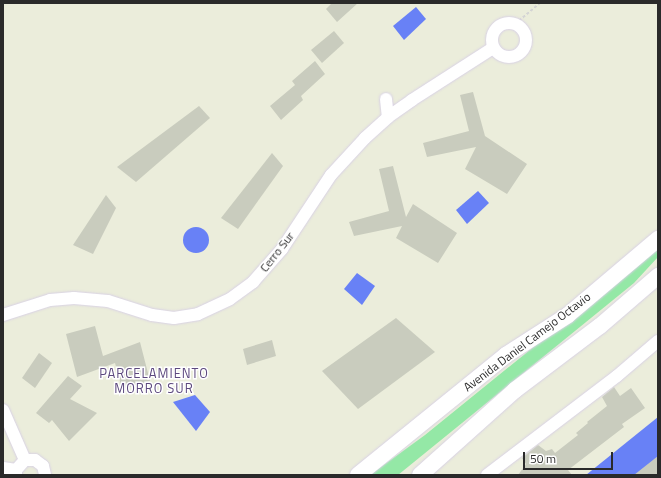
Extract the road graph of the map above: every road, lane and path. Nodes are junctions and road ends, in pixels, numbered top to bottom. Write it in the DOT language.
graph roads {
  1 [pos="540,3"];
  2 [pos="516,24"];
  3 [pos="493,48"];
  4 [pos="386,98"];
  5 [pos="388,117"];
  6 [pos="658,239"];
  7 [pos="658,276"];
  8 [pos="3,315"];
  9 [pos="658,341"];
  10 [pos="3,410"];
  11 [pos="25,460"];
  12 [pos="3,468"];
  13 [pos="16,473"];
  14 [pos="45,475"];
  15 [pos="358,475"];
  16 [pos="420,475"];
  17 [pos="487,475"];
  1 -- 2 [label="path"];
  2 -- 3 [label="street"];
  2 -- 3 [label="street"];
  3 -- 5 [label="street, Cerro Sur"];
  4 -- 5 [label="street"];
  5 -- 8 [label="street, Cerro Sur"];
  6 -- 15 [label="main road, Avenida Daniel Camejo Octavio"];
  7 -- 16 [label="main road"];
  9 -- 17 [label="street"];
  10 -- 11 [label="street"];
  11 -- 13 [label="street"];
  11 -- 14 [label="street"];
  12 -- 13 [label="street"];
}
